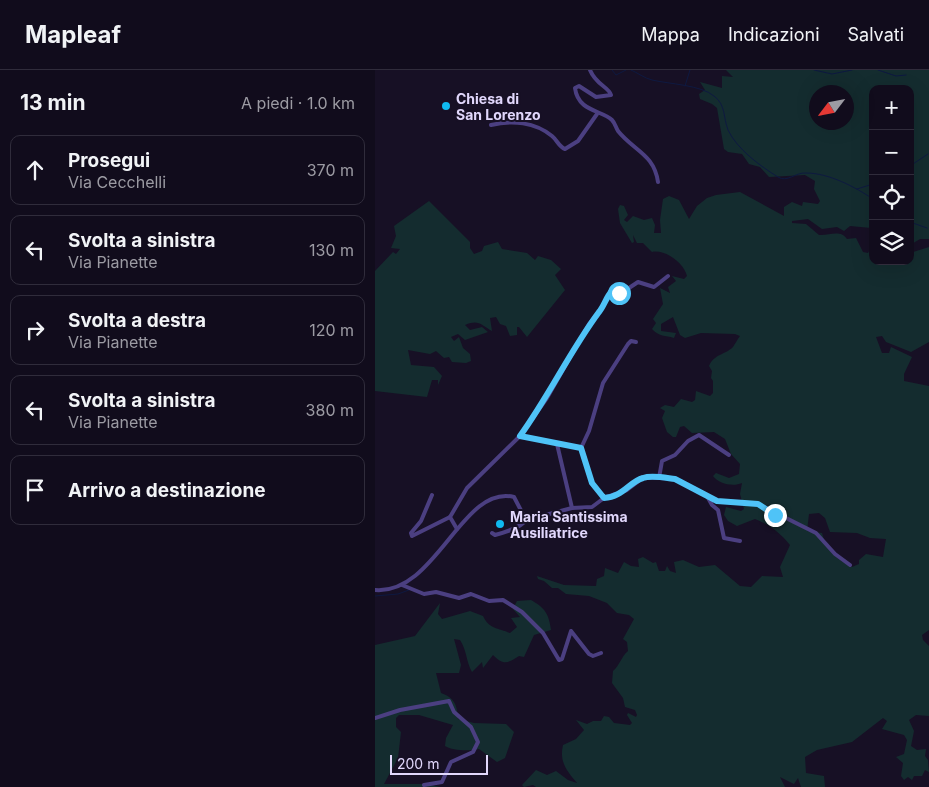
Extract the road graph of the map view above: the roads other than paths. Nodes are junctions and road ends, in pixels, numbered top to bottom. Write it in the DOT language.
graph roads {
  1 [pos="590,70"];
  2 [pos="597,114"];
  3 [pos="491,125"];
  4 [pos="658,182"];
  5 [pos="667,276"];
  6 [pos="636,342"];
  7 [pos="520,436"];
  8 [pos="557,444"];
  9 [pos="581,448"];
  10 [pos="729,456"];
  11 [pos="659,478"];
  12 [pos="432,495"];
  13 [pos="707,496"];
  14 [pos="604,498"];
  15 [pos="572,508"];
  16 [pos="450,517"];
  17 [pos="526,520"];
  18 [pos="457,529"];
  19 [pos="492,533"];
  20 [pos="740,541"];
  21 [pos="850,565"];
  22 [pos="402,585"];
  23 [pos="375,590"];
  24 [pos="601,652"];
  25 [pos="375,718"];
  26 [pos="424,785"];
  1 -- 2 [label="street"];
  2 -- 3 [label="street"];
  2 -- 4 [label="street"];
  5 -- 7 [label="street"];
  6 -- 9 [label="street"];
  7 -- 8 [label="street"];
  7 -- 16 [label="street"];
  8 -- 9 [label="street"];
  8 -- 15 [label="street"];
  9 -- 14 [label="street"];
  10 -- 11 [label="street"];
  11 -- 13 [label="street"];
  11 -- 14 [label="street"];
  12 -- 16 [label="street"];
  13 -- 20 [label="street"];
  13 -- 21 [label="street"];
  14 -- 15 [label="street"];
  15 -- 17 [label="street"];
  16 -- 18 [label="street"];
  17 -- 18 [label="street"];
  17 -- 19 [label="street"];
  18 -- 22 [label="street"];
  22 -- 23 [label="street"];
  22 -- 24 [label="street"];
  25 -- 26 [label="street"];
}
